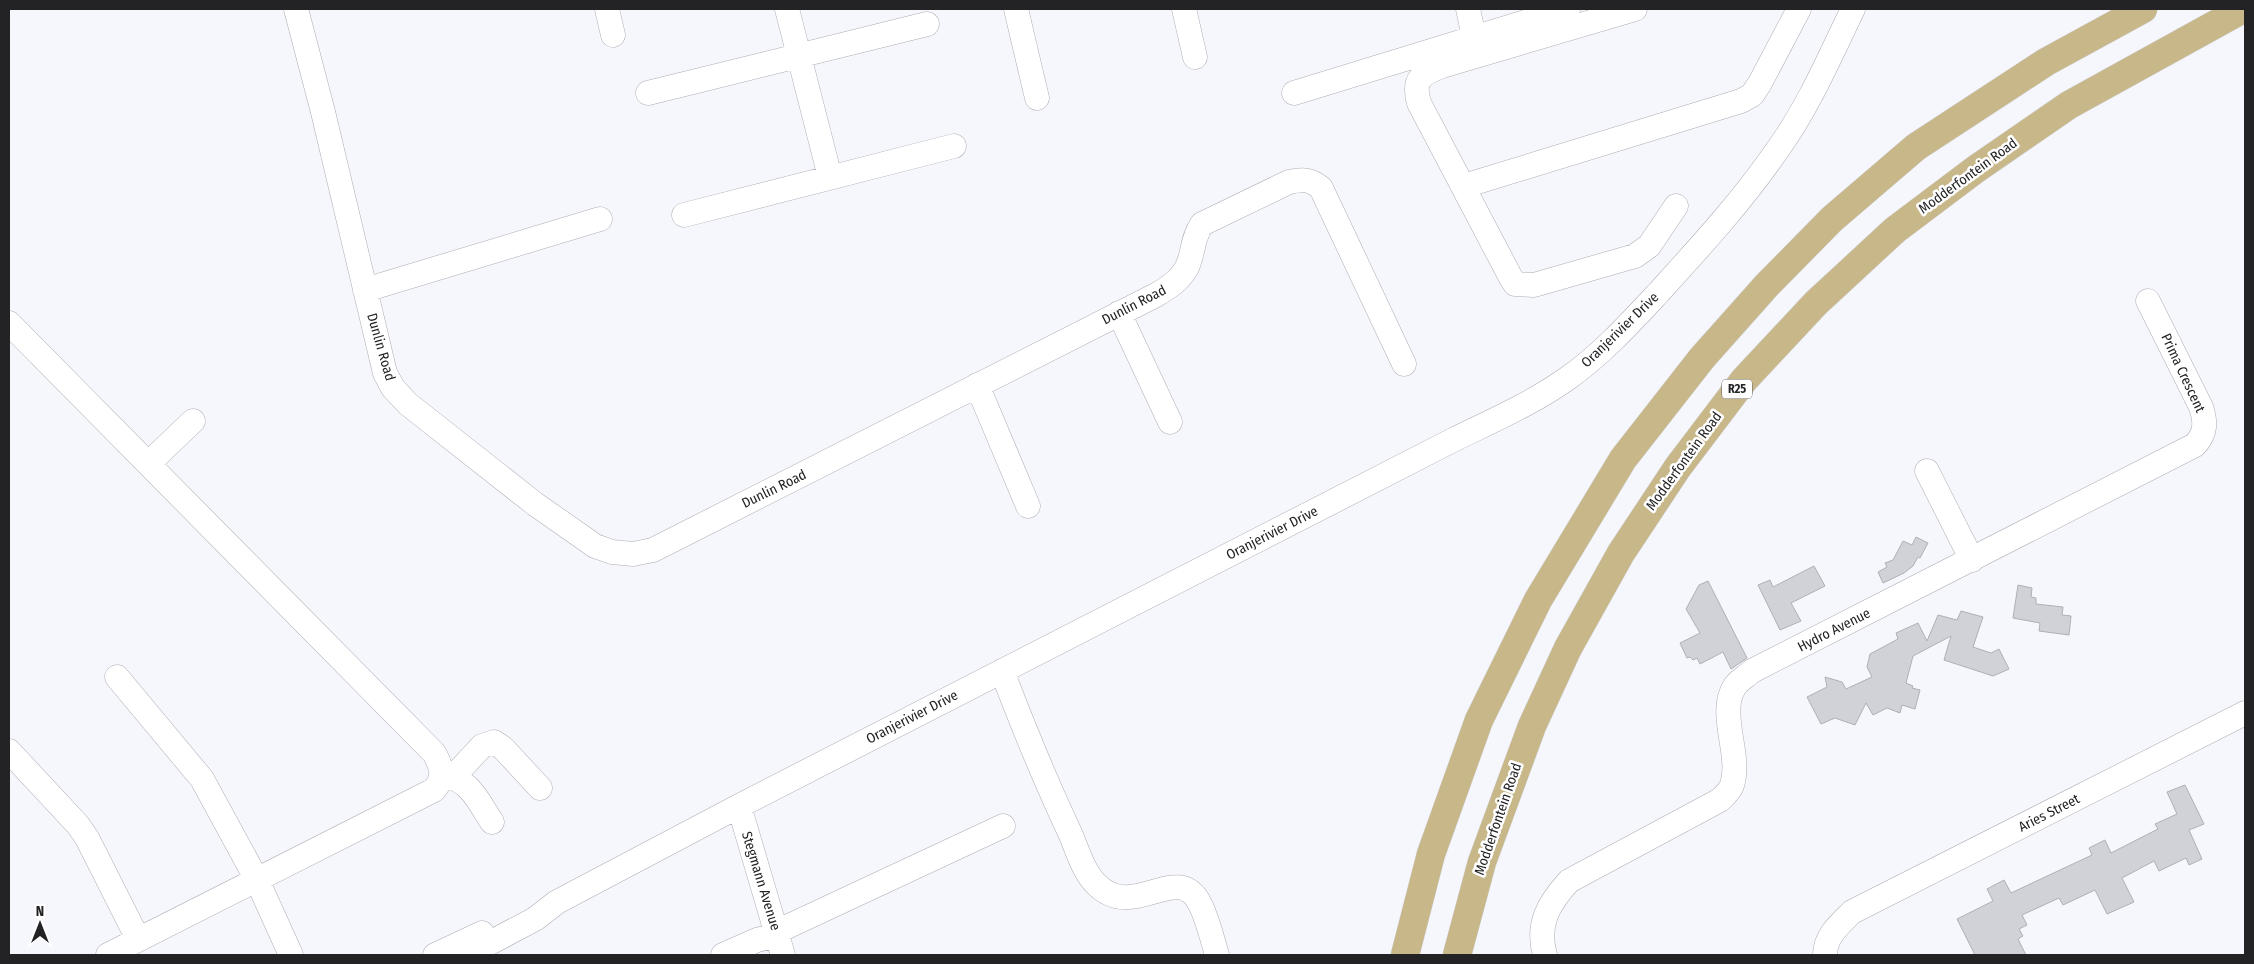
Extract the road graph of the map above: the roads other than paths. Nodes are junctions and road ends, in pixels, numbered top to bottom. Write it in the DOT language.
graph roads {
  1 [pos="296,9"];
  2 [pos="607,9"];
  3 [pos="787,9"];
  4 [pos="1016,9"];
  5 [pos="1184,9"];
  6 [pos="1468,9"];
  7 [pos="1568,9"];
  8 [pos="1635,9"];
  9 [pos="1799,9"];
  10 [pos="1853,9"];
  11 [pos="2143,9"];
  12 [pos="2243,9"];
  13 [pos="927,24"];
  14 [pos="613,35"];
  15 [pos="1474,37"];
  16 [pos="799,55"];
  17 [pos="1195,57"];
  18 [pos="1294,93"];
  19 [pos="648,94"];
  20 [pos="1037,98"];
  21 [pos="954,146"];
  22 [pos="830,177"];
  23 [pos="1464,186"];
  24 [pos="1676,206"];
  25 [pos="684,215"];
  26 [pos="600,219"];
  27 [pos="365,290"];
  28 [pos="2148,301"];
  29 [pos="1119,313"];
  30 [pos="9,323"];
  31 [pos="1404,364"];
  32 [pos="976,385"];
  33 [pos="1170,422"];
  34 [pos="195,425"];
  35 [pos="2194,445"];
  36 [pos="153,466"];
  37 [pos="1928,471"];
  38 [pos="1028,506"];
  39 [pos="1972,560"];
  40 [pos="1002,671"];
  41 [pos="117,677"];
  42 [pos="2245,714"];
  43 [pos="9,751"];
  44 [pos="448,775"];
  45 [pos="540,788"];
  46 [pos="739,806"];
  47 [pos="492,822"];
  48 [pos="1003,826"];
  49 [pos="257,880"];
  50 [pos="557,902"];
  51 [pos="138,939"];
  52 [pos="779,941"];
  53 [pos="108,955"];
  54 [pos="291,955"];
  55 [pos="435,955"];
  56 [pos="467,955"];
  57 [pos="724,955"];
  58 [pos="1217,955"];
  59 [pos="1404,955"];
  60 [pos="1457,955"];
  61 [pos="1545,955"];
  62 [pos="1825,955"];
  1 -- 27 [label="street, Dunlin Road"];
  2 -- 14 [label="street"];
  3 -- 16 [label="street"];
  4 -- 20 [label="street"];
  5 -- 17 [label="street"];
  6 -- 15 [label="street"];
  7 -- 15 [label="street"];
  8 -- 23 [label="street"];
  9 -- 23 [label="street"];
  10 -- 40 [label="street, Oranjerivier Drive"];
  11 -- 59 [label="main road"];
  12 -- 60 [label="main road, Modderfontein Road / R25"];
  13 -- 16 [label="street"];
  15 -- 18 [label="street"];
  16 -- 19 [label="street"];
  16 -- 22 [label="street"];
  21 -- 22 [label="street"];
  22 -- 25 [label="street"];
  23 -- 24 [label="street"];
  26 -- 27 [label="street"];
  27 -- 32 [label="street, Dunlin Road"];
  28 -- 35 [label="street, Prima Crescent"];
  29 -- 31 [label="street, Dunlin Road"];
  29 -- 32 [label="street, Dunlin Road"];
  29 -- 33 [label="street"];
  30 -- 36 [label="street"];
  32 -- 38 [label="street"];
  34 -- 36 [label="street"];
  35 -- 39 [label="street, Hydro Avenue"];
  36 -- 44 [label="street"];
  37 -- 39 [label="street"];
  39 -- 61 [label="street, Hydro Avenue"];
  40 -- 46 [label="street, Oranjerivier Drive"];
  40 -- 58 [label="street"];
  41 -- 49 [label="street"];
  42 -- 62 [label="street, Aries Street"];
  43 -- 51 [label="street"];
  44 -- 45 [label="street"];
  44 -- 47 [label="street"];
  44 -- 49 [label="street"];
  46 -- 50 [label="street, Oranjerivier Drive"];
  46 -- 52 [label="street, Stegmann Avenue"];
  48 -- 52 [label="street"];
  49 -- 51 [label="street"];
  49 -- 54 [label="street"];
  50 -- 55 [label="street, Oranjerivier Drive"];
  50 -- 56 [label="street, Oranjerivier Drive"];
  51 -- 53 [label="street"];
  52 -- 57 [label="street"];
}
